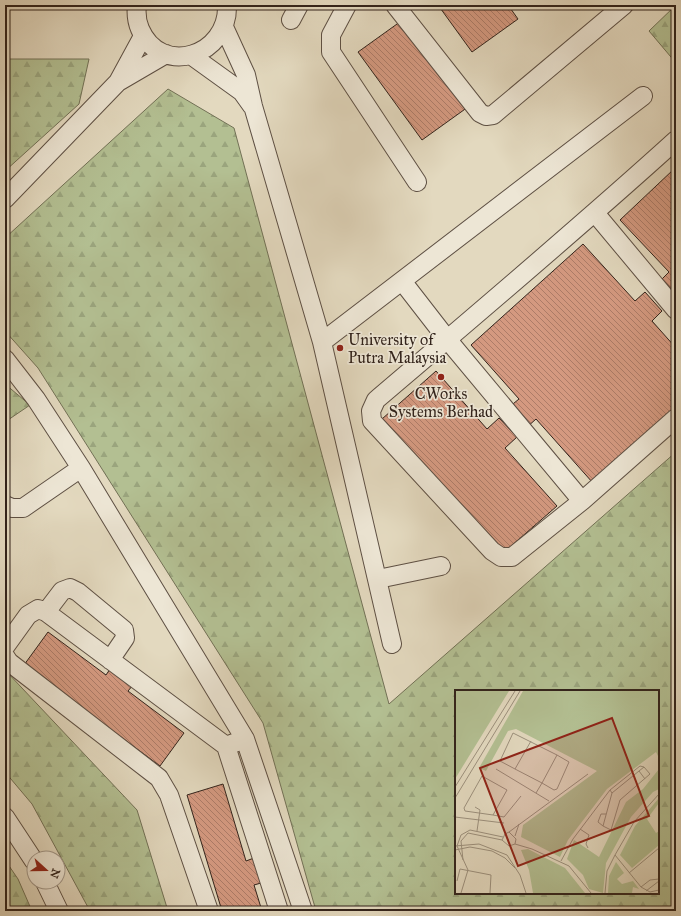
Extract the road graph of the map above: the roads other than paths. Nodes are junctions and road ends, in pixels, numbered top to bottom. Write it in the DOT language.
graph roads {
  1 [pos="137,5"];
  2 [pos="227,5"];
  3 [pos="347,5"];
  4 [pos="395,5"];
  5 [pos="624,5"];
  6 [pos="224,27"];
  7 [pos="143,36"];
  8 [pos="166,54"];
  9 [pos="192,56"];
  10 [pos="118,82"];
  11 [pos="643,96"];
  12 [pos="253,106"];
  13 [pos="676,140"];
  14 [pos="417,182"];
  15 [pos="5,199"];
  16 [pos="595,214"];
  17 [pos="402,281"];
  18 [pos="676,310"];
  19 [pos="447,339"];
  20 [pos="322,342"];
  21 [pos="5,359"];
  22 [pos="676,418"];
  23 [pos="82,468"];
  24 [pos="582,501"];
  25 [pos="5,505"];
  26 [pos="441,566"];
  27 [pos="378,579"];
  28 [pos="46,612"];
  29 [pos="392,644"];
  30 [pos="5,647"];
  31 [pos="5,656"];
  32 [pos="110,660"];
  33 [pos="245,739"];
  34 [pos="226,746"];
  35 [pos="5,817"];
  36 [pos="27,850"];
  37 [pos="49,890"];
  38 [pos="59,911"];
  39 [pos="209,911"];
  40 [pos="279,911"];
  41 [pos="303,911"];
  1 -- 7 [label="street"];
  2 -- 6 [label="street"];
  3 -- 14 [label="street"];
  4 -- 5 [label="street"];
  6 -- 9 [label="street"];
  6 -- 12 [label="street"];
  7 -- 8 [label="street"];
  7 -- 10 [label="street"];
  8 -- 9 [label="street"];
  8 -- 10 [label="street"];
  9 -- 12 [label="street"];
  10 -- 15 [label="street"];
  11 -- 17 [label="street"];
  12 -- 20 [label="street"];
  13 -- 16 [label="street"];
  16 -- 18 [label="street"];
  16 -- 19 [label="street"];
  17 -- 19 [label="street"];
  17 -- 20 [label="street"];
  19 -- 24 [label="street"];
  19 -- 24 [label="street"];
  20 -- 27 [label="street"];
  21 -- 23 [label="street"];
  22 -- 24 [label="street"];
  23 -- 25 [label="street"];
  23 -- 33 [label="street"];
  26 -- 27 [label="street"];
  27 -- 29 [label="street"];
  28 -- 30 [label="street"];
  28 -- 32 [label="street"];
  28 -- 32 [label="street"];
  31 -- 39 [label="street"];
  32 -- 34 [label="street"];
  33 -- 34 [label="street"];
  33 -- 41 [label="street"];
  34 -- 40 [label="street"];
  35 -- 36 [label="street"];
  37 -- 38 [label="street"];
}
